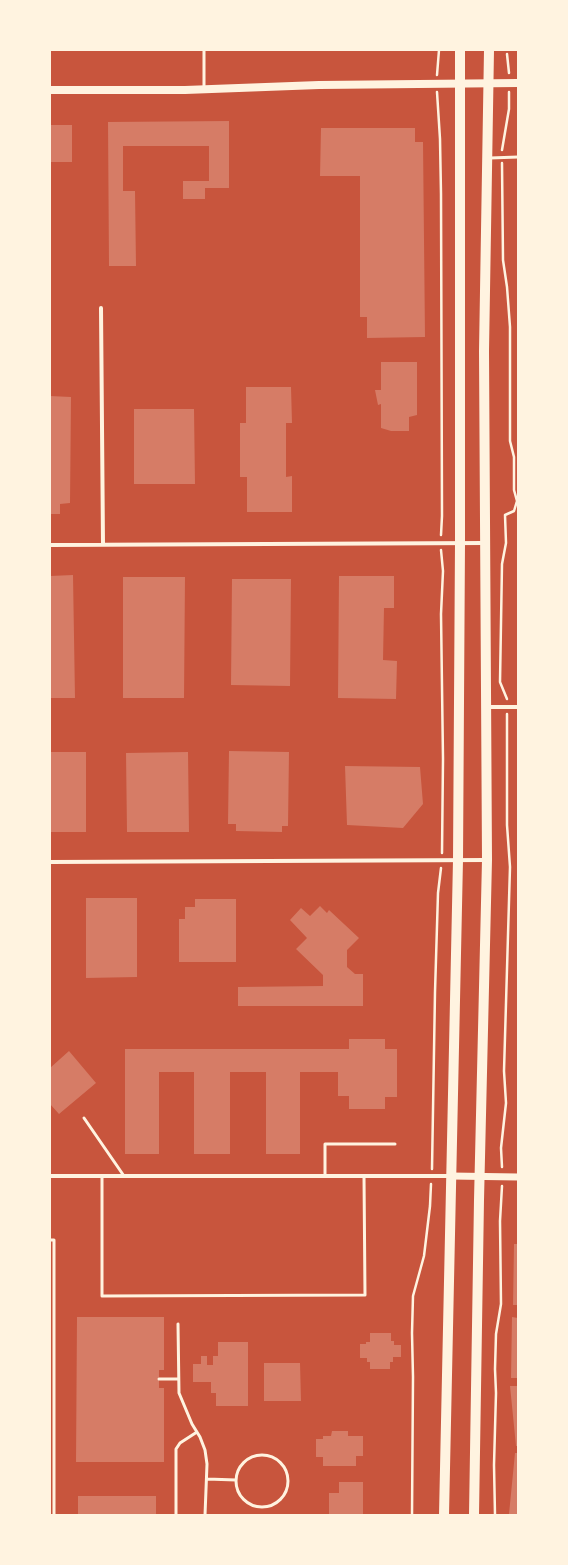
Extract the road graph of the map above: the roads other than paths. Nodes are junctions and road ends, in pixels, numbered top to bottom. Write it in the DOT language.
graph roads {
  1 [pos="204,50"];
  2 [pos="460,50"];
  3 [pos="489,50"];
  4 [pos="488,83"];
  5 [pos="514,83"];
  6 [pos="459,84"];
  7 [pos="50,90"];
  8 [pos="204,90"];
  9 [pos="518,157"];
  10 [pos="488,158"];
  11 [pos="101,308"];
  12 [pos="460,543"];
  13 [pos="485,543"];
  14 [pos="50,545"];
  15 [pos="103,545"];
  16 [pos="487,707"];
  17 [pos="518,707"];
  18 [pos="458,860"];
  19 [pos="487,860"];
  20 [pos="50,862"];
  21 [pos="84,1118"];
  22 [pos="395,1144"];
  23 [pos="50,1176"];
  24 [pos="102,1176"];
  25 [pos="124,1176"];
  26 [pos="325,1176"];
  27 [pos="364,1176"];
  28 [pos="451,1176"];
  29 [pos="480,1176"];
  30 [pos="518,1177"];
  31 [pos="50,1240"];
  32 [pos="178,1324"];
  33 [pos="159,1379"];
  34 [pos="178,1379"];
  35 [pos="197,1432"];
  36 [pos="207,1479"];
  37 [pos="236,1480"];
  38 [pos="54,1515"];
  39 [pos="176,1515"];
  40 [pos="205,1515"];
  41 [pos="444,1515"];
  42 [pos="474,1515"];
  1 -- 8 [label="lane"];
  2 -- 6 [label="main road"];
  3 -- 4 [label="main road"];
  4 -- 5 [label="main road"];
  4 -- 6 [label="main road"];
  4 -- 10 [label="main road"];
  6 -- 8 [label="main road"];
  6 -- 12 [label="main road"];
  7 -- 8 [label="main road"];
  9 -- 10 [label="lane"];
  10 -- 13 [label="main road"];
  11 -- 15 [label="street"];
  12 -- 13 [label="street"];
  12 -- 15 [label="street"];
  12 -- 18 [label="main road"];
  13 -- 16 [label="main road"];
  14 -- 15 [label="street"];
  16 -- 17 [label="street"];
  16 -- 19 [label="main road"];
  18 -- 19 [label="street"];
  18 -- 20 [label="street"];
  18 -- 28 [label="main road"];
  19 -- 29 [label="main road"];
  21 -- 25 [label="lane"];
  22 -- 26 [label="lane"];
  23 -- 24 [label="street"];
  24 -- 25 [label="street"];
  24 -- 27 [label="lane"];
  25 -- 26 [label="street"];
  26 -- 27 [label="street"];
  27 -- 28 [label="street"];
  28 -- 29 [label="street"];
  28 -- 41 [label="main road"];
  29 -- 30 [label="street"];
  29 -- 42 [label="main road"];
  31 -- 38 [label="lane"];
  32 -- 34 [label="lane"];
  33 -- 34 [label="lane"];
  34 -- 35 [label="lane"];
  35 -- 36 [label="lane"];
  35 -- 39 [label="lane"];
  36 -- 37 [label="lane"];
  36 -- 40 [label="lane"];
  37 -- 37 [label="lane"];
}
